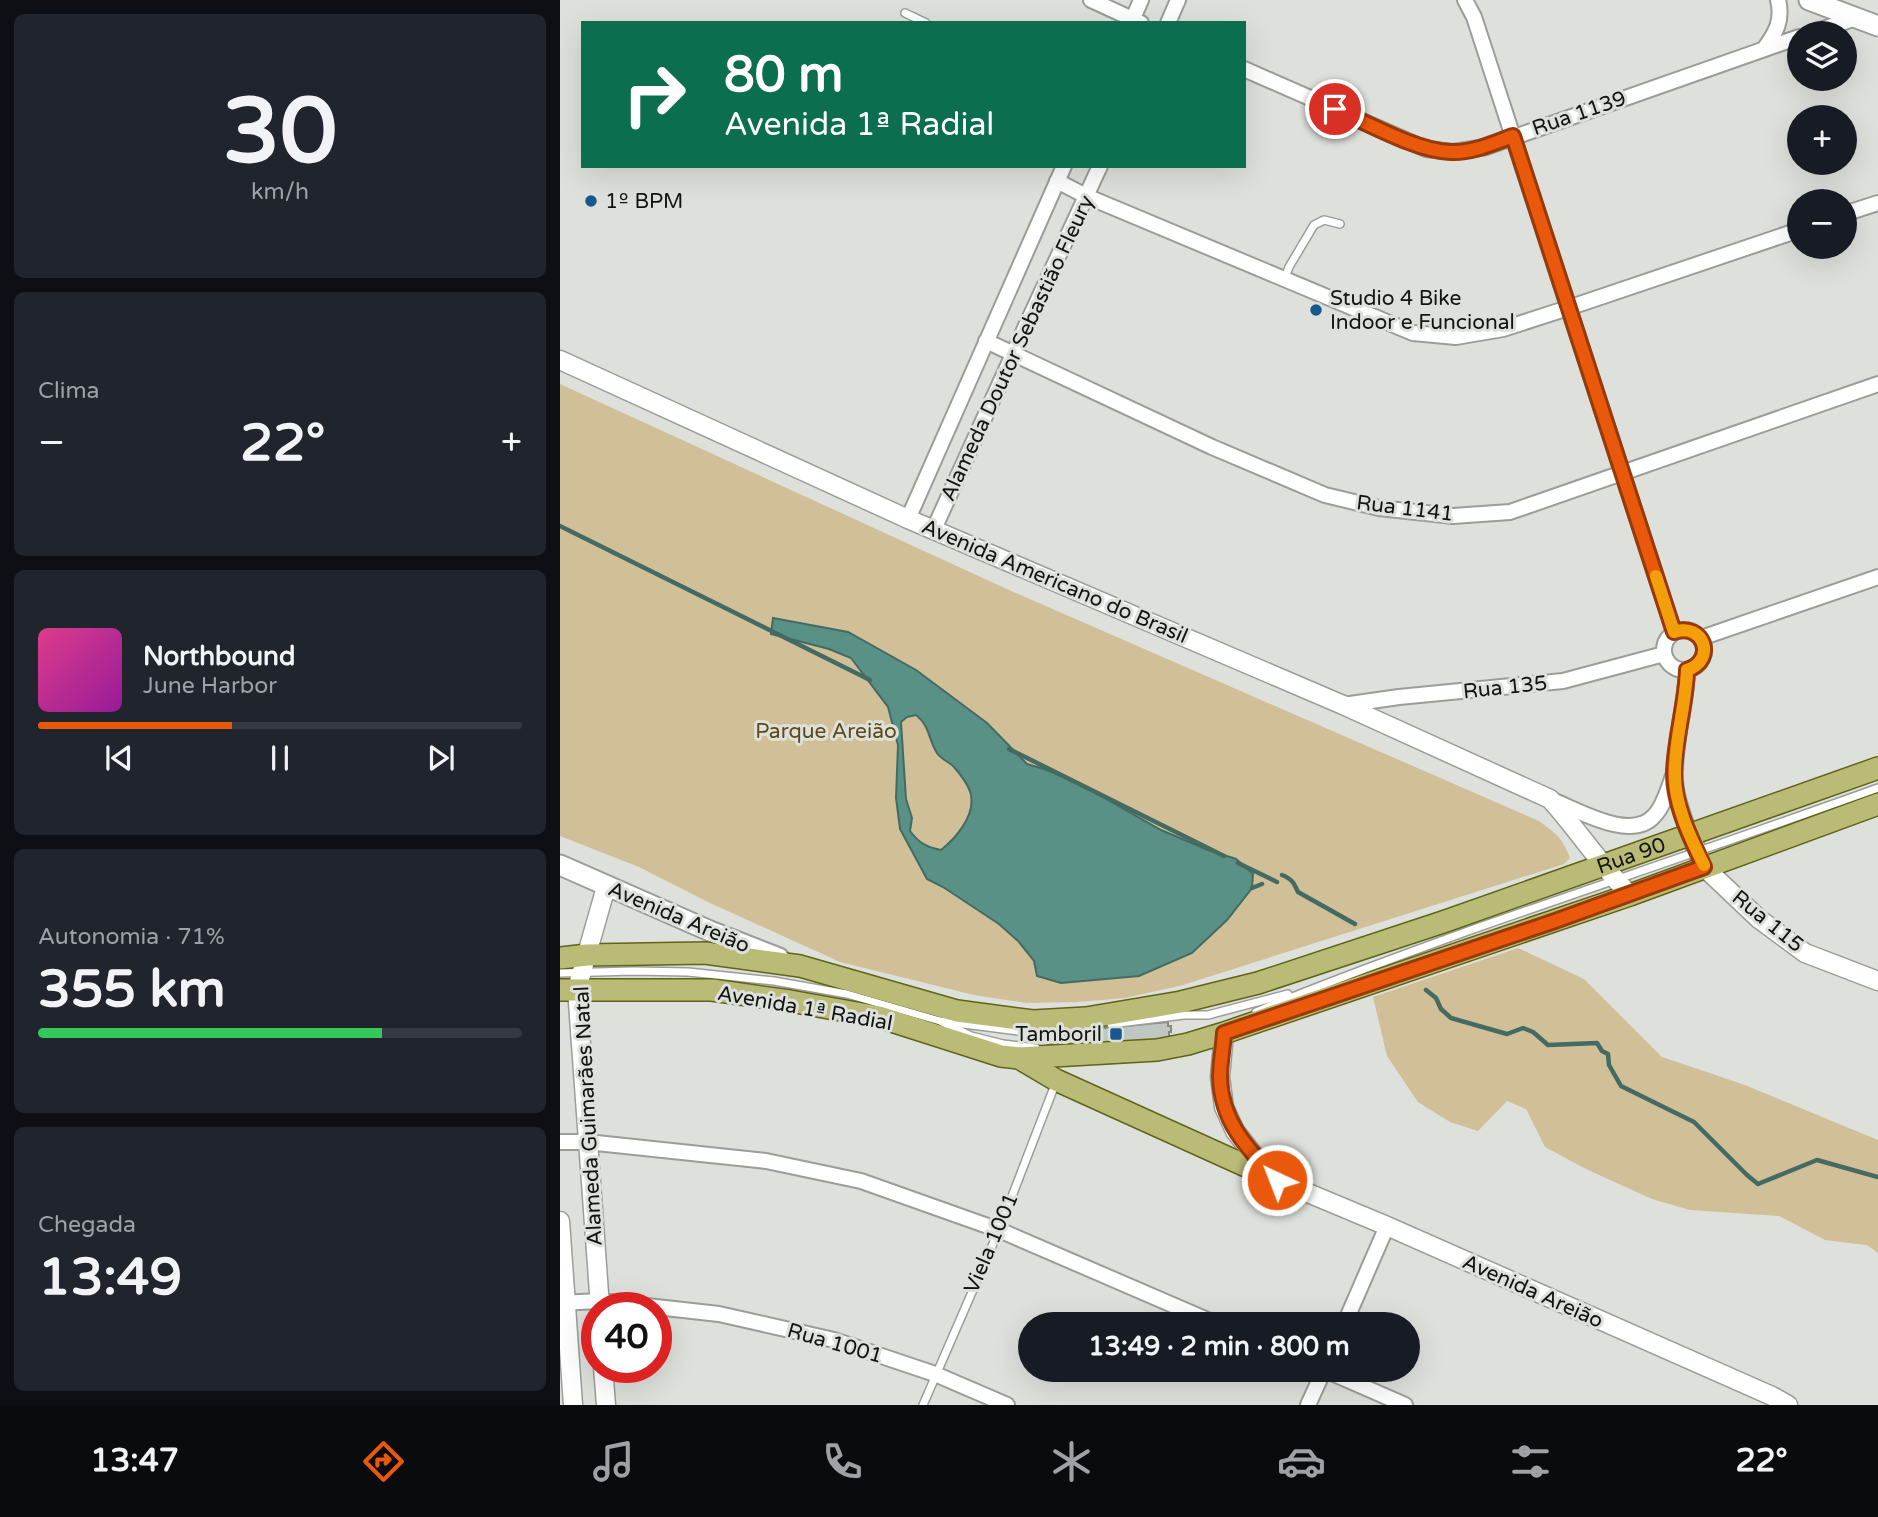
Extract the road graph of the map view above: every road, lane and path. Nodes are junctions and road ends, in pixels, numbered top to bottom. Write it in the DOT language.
graph roads {
  1 [pos="1091,0"];
  2 [pos="1140,0"];
  3 [pos="1178,0"];
  4 [pos="1465,0"];
  5 [pos="1473,0"];
  6 [pos="1778,0"];
  7 [pos="1809,0"];
  8 [pos="905,13"];
  9 [pos="1474,17"];
  10 [pos="1856,18"];
  11 [pos="922,21"];
  12 [pos="1135,21"];
  13 [pos="1169,21"];
  14 [pos="1847,21"];
  15 [pos="1878,26"];
  16 [pos="1787,41"];
  17 [pos="1764,49"];
  18 [pos="1246,70"];
  19 [pos="1513,136"];
  20 [pos="1063,168"];
  21 [pos="1099,168"];
  22 [pos="1058,181"];
  23 [pos="1086,196"];
  24 [pos="1878,203"];
  25 [pos="1857,210"];
  26 [pos="1340,225"];
  27 [pos="1787,234"];
  28 [pos="1285,278"];
  29 [pos="1569,308"];
  30 [pos="986,341"];
  31 [pos="1013,354"];
  32 [pos="560,360"];
  33 [pos="1878,384"];
  34 [pos="1623,474"];
  35 [pos="908,519"];
  36 [pos="934,529"];
  37 [pos="1878,577"];
  38 [pos="1674,632"];
  39 [pos="1701,638"];
  40 [pos="1664,654"];
  41 [pos="1687,670"];
  42 [pos="1343,705"];
  43 [pos="1878,768"];
  44 [pos="1674,774"];
  45 [pos="1878,788"];
  46 [pos="1550,799"];
  47 [pos="1878,804"];
  48 [pos="1697,851"];
  49 [pos="560,866"];
  50 [pos="1609,872"];
  51 [pos="606,887"];
  52 [pos="1630,895"];
  53 [pos="1384,941"];
  54 [pos="560,958"];
  55 [pos="800,966"];
  56 [pos="1410,970"];
  57 [pos="560,974"];
  58 [pos="576,976"];
  59 [pos="1878,981"];
  60 [pos="1316,986"];
  61 [pos="940,1021"];
  62 [pos="1101,1025"];
  63 [pos="1074,1028"];
  64 [pos="1224,1033"];
  65 [pos="1019,1058"];
  66 [pos="1056,1080"];
  67 [pos="560,1142"];
  68 [pos="587,1142"];
  69 [pos="1277,1180"];
  70 [pos="560,1222"];
  71 [pos="1387,1227"];
  72 [pos="999,1230"];
  73 [pos="599,1292"];
  74 [pos="563,1303"];
  75 [pos="581,1303"];
  76 [pos="672,1309"];
  77 [pos="1189,1312"];
  78 [pos="1350,1312"];
  79 [pos="935,1374"];
  80 [pos="1319,1382"];
  81 [pos="1352,1382"];
  82 [pos="604,1383"];
  83 [pos="1769,1400"];
  84 [pos="573,1405"];
  85 [pos="606,1405"];
  86 [pos="923,1405"];
  87 [pos="1007,1405"];
  88 [pos="1308,1405"];
  89 [pos="1405,1405"];
  90 [pos="1788,1405"];
  1 -- 12 [label="street"];
  2 -- 12 [label="street"];
  3 -- 13 [label="street"];
  4 -- 9 [label="street"];
  5 -- 9 [label="street"];
  6 -- 17 [label="street"];
  7 -- 10 [label="main road"];
  8 -- 11 [label="lane"];
  9 -- 19 [label="street"];
  10 -- 14 [label="street"];
  10 -- 15 [label="main road"];
  16 -- 17 [label="street, Rua 1139"];
  17 -- 19 [label="street, Rua 1139"];
  18 -- 19 [label="street, Rua 1139"];
  19 -- 29 [label="street"];
  20 -- 22 [label="street, Alameda Doutor Sebastião Fleury"];
  21 -- 23 [label="street, Alameda Doutor Sebastião Fleury"];
  22 -- 23 [label="street"];
  22 -- 30 [label="street, Alameda Doutor Sebastião Fleury"];
  23 -- 28 [label="street"];
  23 -- 31 [label="street, Alameda Doutor Sebastião Fleury"];
  24 -- 25 [label="street"];
  26 -- 28 [label="lane"];
  27 -- 29 [label="street"];
  28 -- 29 [label="street"];
  29 -- 34 [label="street"];
  30 -- 31 [label="street, Rua 1141"];
  30 -- 35 [label="street, Alameda Doutor Sebastião Fleury"];
  31 -- 34 [label="street, Rua 1141"];
  31 -- 36 [label="street, Alameda Doutor Sebastião Fleury"];
  32 -- 35 [label="street, Avenida Americano do Brasil"];
  33 -- 34 [label="street, Rua 1141"];
  34 -- 38 [label="street"];
  35 -- 36 [label="street, Avenida Americano do Brasil"];
  36 -- 42 [label="street, Avenida Americano do Brasil"];
  37 -- 39 [label="street"];
  38 -- 39 [label="street"];
  38 -- 40 [label="street"];
  39 -- 41 [label="street"];
  40 -- 41 [label="street"];
  40 -- 42 [label="street, Rua 135"];
  41 -- 44 [label="street"];
  42 -- 46 [label="street, Avenida Americano do Brasil"];
  43 -- 48 [label="main road, Rua 90"];
  44 -- 46 [label="street, Avenida Americano do Brasil"];
  44 -- 48 [label="street"];
  45 -- 48 [label="lane"];
  46 -- 50 [label="street, Avenida Americano do Brasil"];
  47 -- 48 [label="main road, Rua 90"];
  48 -- 50 [label="main road, Rua 90"];
  48 -- 52 [label="main road, Rua 90"];
  48 -- 59 [label="street, Rua 115"];
  49 -- 51 [label="main road, Avenida Areião"];
  50 -- 52 [label="street, Avenida Americano do Brasil"];
  50 -- 53 [label="main road, Rua 90"];
  50 -- 60 [label="lane"];
  51 -- 55 [label="main road, Avenida Areião"];
  51 -- 58 [label="street, Alameda Guimarães Natal"];
  52 -- 56 [label="main road, Rua 90"];
  53 -- 55 [label="main road, Avenida 1ª Radial"];
  54 -- 58 [label="main road, Avenida 1ª Radial"];
  55 -- 58 [label="main road, Avenida 1ª Radial"];
  56 -- 64 [label="main road, Avenida 1ª Radial"];
  57 -- 58 [label="lane"];
  58 -- 61 [label="lane"];
  58 -- 65 [label="main road, Avenida 1ª Radial"];
  58 -- 68 [label="street, Alameda Guimarães Natal"];
  60 -- 61 [label="lane"];
  60 -- 62 [label="lane"];
  61 -- 63 [label="lane"];
  64 -- 65 [label="main road, Avenida 1ª Radial"];
  64 -- 69 [label="street"];
  65 -- 66 [label="main road"];
  66 -- 69 [label="main road"];
  66 -- 72 [label="lane, Viela 1001"];
  67 -- 68 [label="street"];
  68 -- 72 [label="street"];
  68 -- 73 [label="street, Alameda Guimarães Natal"];
  69 -- 71 [label="street, Avenida Areião"];
  70 -- 74 [label="street, Alameda Guimarães Natal"];
  71 -- 78 [label="street"];
  71 -- 83 [label="street, Avenida Areião"];
  72 -- 77 [label="street"];
  72 -- 79 [label="lane, Viela 1001"];
  74 -- 75 [label="street, Rua 1001"];
  74 -- 84 [label="street, Alameda Guimarães Natal"];
  76 -- 79 [label="street, Rua 1001"];
  79 -- 86 [label="lane, Viela 1001"];
  79 -- 87 [label="street, Rua 1001"];
  80 -- 88 [label="street"];
  81 -- 89 [label="street"];
  82 -- 85 [label="street"];
  83 -- 90 [label="street, Avenida Areião"];
}
